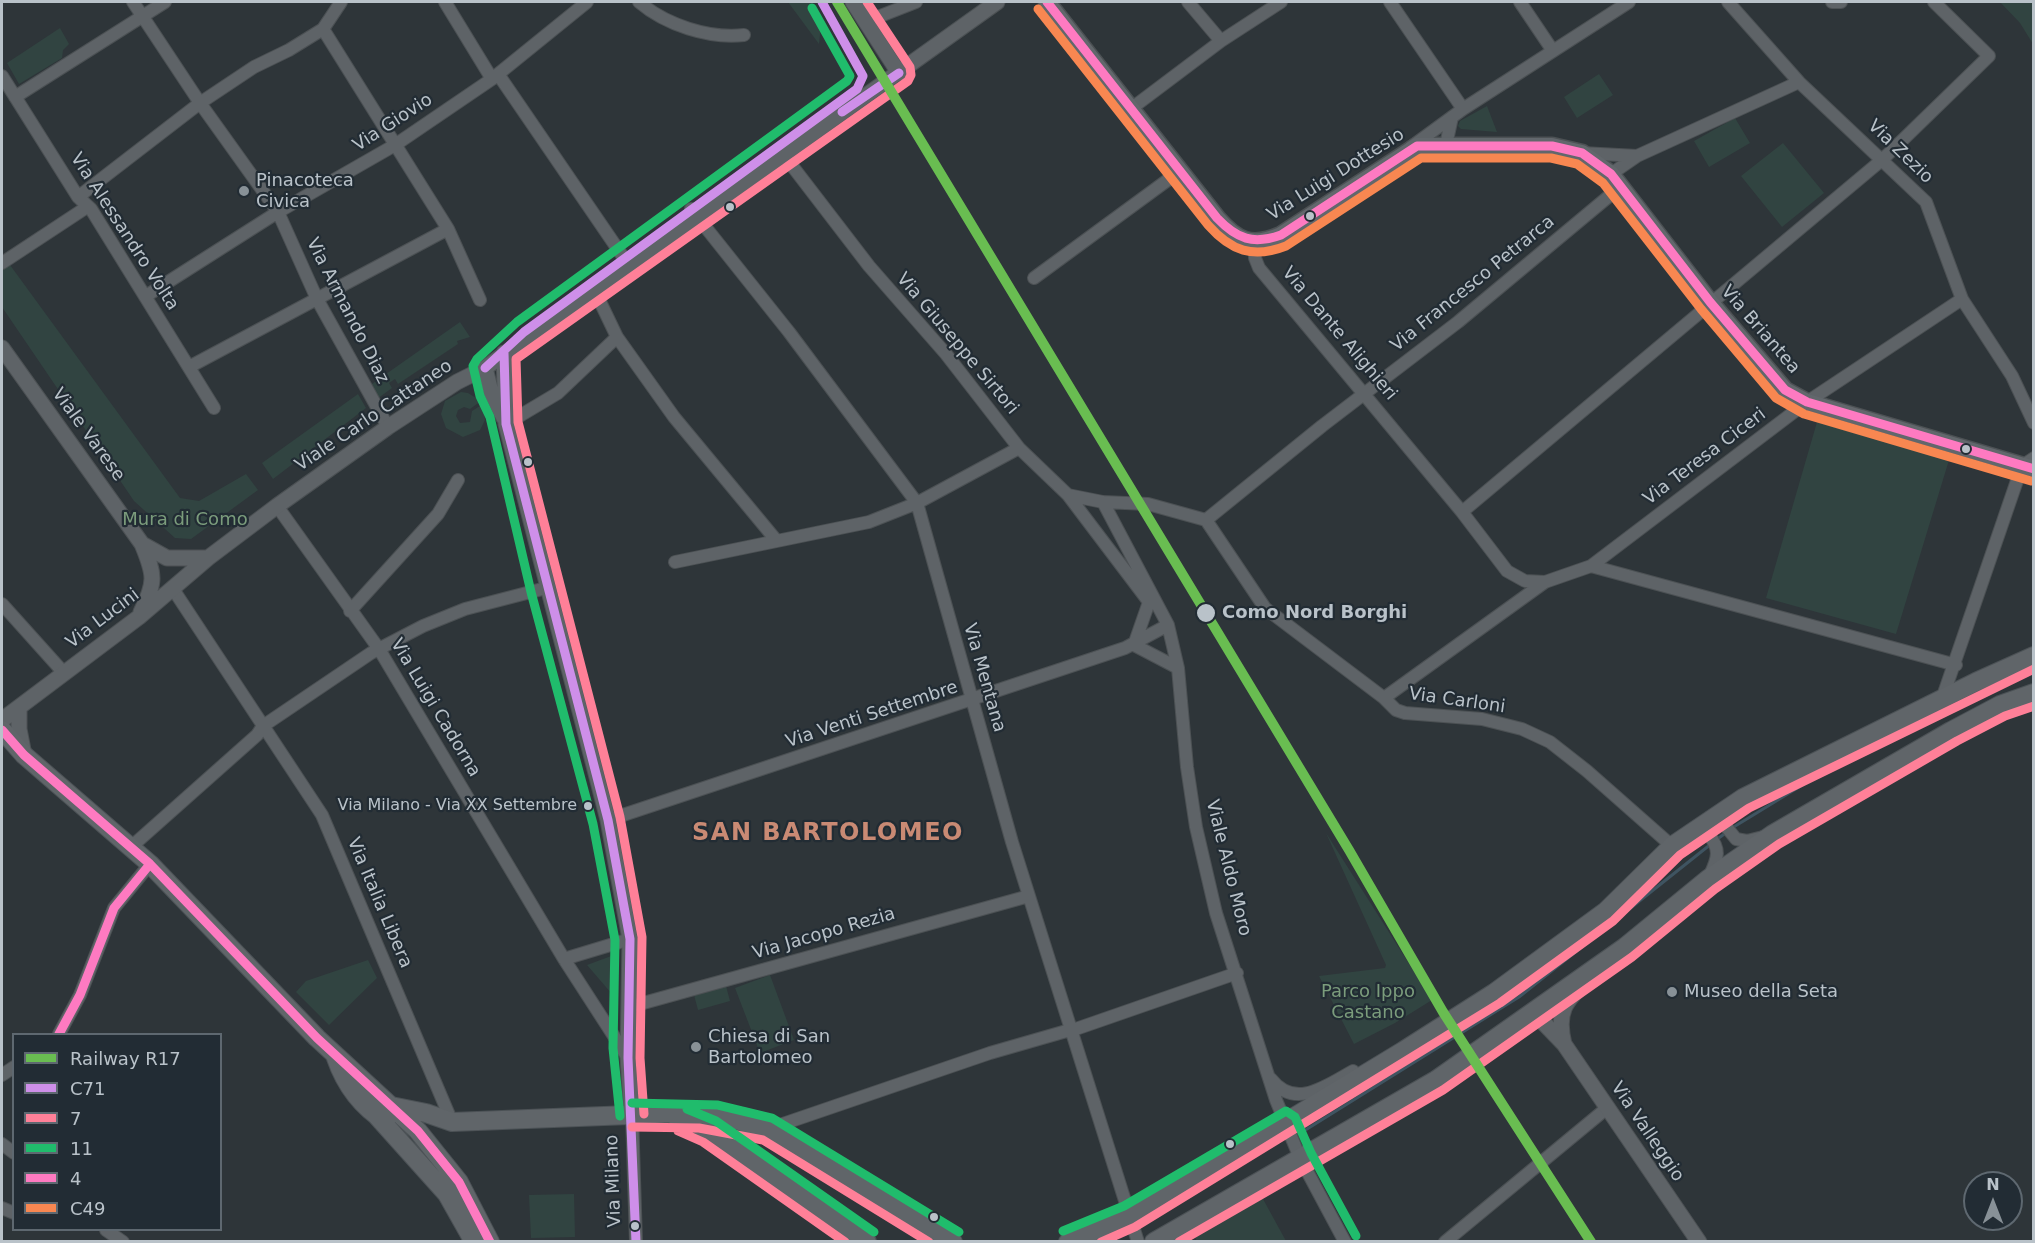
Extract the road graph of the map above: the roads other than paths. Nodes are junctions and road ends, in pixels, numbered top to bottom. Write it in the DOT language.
graph roads {
  1 [pos="133,2"];
  2 [pos="165,2"];
  3 [pos="341,2"];
  4 [pos="445,2"];
  5 [pos="587,2"];
  6 [pos="639,2"];
  7 [pos="853,2"];
  8 [pos="916,2"];
  9 [pos="997,2"];
  10 [pos="1047,2"];
  11 [pos="1188,2"];
  12 [pos="1281,2"];
  13 [pos="1390,2"];
  14 [pos="1520,2"];
  15 [pos="1629,2"];
  16 [pos="1728,2"];
  17 [pos="1832,2"];
  18 [pos="1840,2"];
  19 [pos="1934,2"];
  20 [pos="143,16"];
  21 [pos="865,22"];
  22 [pos="323,29"];
  23 [pos="744,35"];
  24 [pos="1221,41"];
  25 [pos="1553,51"];
  26 [pos="899,73"];
  27 [pos="2,76"];
  28 [pos="495,76"];
  29 [pos="1799,82"];
  30 [pos="15,97"];
  31 [pos="200,103"];
  32 [pos="1132,108"];
  33 [pos="1458,113"];
  34 [pos="395,145"];
  35 [pos="1446,145"];
  36 [pos="1410,148"];
  37 [pos="1582,153"];
  38 [pos="783,154"];
  39 [pos="1637,156"];
  40 [pos="1883,159"];
  41 [pos="1179,171"];
  42 [pos="1615,181"];
  43 [pos="82,202"];
  44 [pos="278,212"];
  45 [pos="694,212"];
  46 [pos="448,229"];
  47 [pos="1255,242"];
  48 [pos="2,263"];
  49 [pos="628,264"];
  50 [pos="1034,278"];
  51 [pos="594,289"];
  52 [pos="146,296"];
  53 [pos="317,299"];
  54 [pos="1962,299"];
  55 [pos="480,300"];
  56 [pos="1710,302"];
  57 [pos="617,337"];
  58 [pos="2,348"];
  59 [pos="504,353"];
  60 [pos="189,367"];
  61 [pos="484,368"];
  62 [pos="457,382"];
  63 [pos="489,387"];
  64 [pos="1364,393"];
  65 [pos="1807,402"];
  66 [pos="214,408"];
  67 [pos="2034,423"];
  68 [pos="506,424"];
  69 [pos="388,427"];
  70 [pos="1019,448"];
  71 [pos="2030,464"];
  72 [pos="458,480"];
  73 [pos="1068,495"];
  74 [pos="1103,502"];
  75 [pos="917,503"];
  76 [pos="277,506"];
  77 [pos="1462,512"];
  78 [pos="1206,520"];
  79 [pos="776,540"];
  80 [pos="142,544"];
  81 [pos="208,558"];
  82 [pos="675,562"];
  83 [pos="1592,566"];
  84 [pos="1545,582"];
  85 [pos="546,588"];
  86 [pos="173,589"];
  87 [pos="2,604"];
  88 [pos="350,611"];
  89 [pos="139,617"];
  90 [pos="1168,626"];
  91 [pos="1134,645"];
  92 [pos="379,649"];
  93 [pos="2034,656"];
  94 [pos="1956,665"];
  95 [pos="1178,668"];
  96 [pos="64,673"];
  97 [pos="1982,679"];
  98 [pos="2034,693"];
  99 [pos="1384,698"];
  100 [pos="1942,699"];
  101 [pos="972,701"];
  102 [pos="19,707"];
  103 [pos="2,720"];
  104 [pos="262,726"];
  105 [pos="2,730"];
  106 [pos="24,755"];
  107 [pos="1725,817"];
  108 [pos="608,820"];
  109 [pos="1701,832"];
  110 [pos="1773,834"];
  111 [pos="1670,843"];
  112 [pos="131,847"];
  113 [pos="150,864"];
  114 [pos="1708,879"];
  115 [pos="1029,896"];
  116 [pos="630,939"];
  117 [pos="1625,947"];
  118 [pos="564,959"];
  119 [pos="1237,973"];
  120 [pos="628,1008"];
  121 [pos="1527,1018"];
  122 [pos="1070,1030"];
  123 [pos="59,1033"];
  124 [pos="1564,1044"];
  125 [pos="1403,1052"];
  126 [pos="628,1058"];
  127 [pos="1266,1073"];
  128 [pos="1607,1108"];
  129 [pos="384,1111"];
  130 [pos="664,1114"];
  131 [pos="632,1115"];
  132 [pos="452,1122"];
  133 [pos="760,1126"];
  134 [pos="1287,1127"];
  135 [pos="428,1142"];
  136 [pos="1298,1154"];
  137 [pos="748,1161"];
  138 [pos="427,1171"];
  139 [pos="1129,1217"];
  140 [pos="107,1231"];
  141 [pos="123,1242"];
  142 [pos="474,1242"];
  143 [pos="490,1242"];
  144 [pos="636,1242"];
  145 [pos="867,1242"];
  146 [pos="953,1242"];
  147 [pos="1068,1242"];
  148 [pos="1138,1242"];
  149 [pos="1154,1242"];
  150 [pos="1345,1242"];
  151 [pos="1445,1242"];
  152 [pos="1699,1242"];
  1 -- 20 [label="street, Via Armando Diaz"];
  2 -- 20 [label="street"];
  3 -- 22 [label="street"];
  4 -- 28 [label="street"];
  5 -- 28 [label="street, Via Giovio"];
  6 -- 23 [label="street"];
  7 -- 21 [label="street"];
  8 -- 21 [label="street"];
  9 -- 26 [label="street, Viale Carlo Cattaneo"];
  10 -- 32 [label="main road"];
  11 -- 24 [label="street"];
  12 -- 24 [label="street"];
  13 -- 33 [label="street"];
  14 -- 25 [label="street"];
  15 -- 25 [label="street"];
  16 -- 29 [label="street, Via Zezio"];
  17 -- 18 [label="street"];
  19 -- 40 [label="street"];
  20 -- 30 [label="street"];
  20 -- 31 [label="street, Via Armando Diaz"];
  21 -- 26 [label="street"];
  22 -- 31 [label="street"];
  22 -- 34 [label="street"];
  24 -- 32 [label="street"];
  25 -- 33 [label="street"];
  26 -- 38 [label="street, Viale Carlo Cattaneo"];
  27 -- 30 [label="street, Via Alessandro Volta"];
  28 -- 34 [label="street, Via Giovio"];
  28 -- 49 [label="street"];
  29 -- 39 [label="street, Via Francesco Petrarca"];
  29 -- 40 [label="street, Via Zezio"];
  30 -- 43 [label="street, Via Alessandro Volta"];
  31 -- 43 [label="street"];
  31 -- 44 [label="street, Via Armando Diaz"];
  32 -- 41 [label="main road"];
  33 -- 35 [label="street"];
  33 -- 36 [label="street"];
  34 -- 44 [label="street, Via Giovio"];
  34 -- 46 [label="street"];
  35 -- 36 [label="main road, Via Luigi Dottesio"];
  35 -- 37 [label="main road, Via Luigi Dottesio"];
  36 -- 47 [label="main road, Via Luigi Dottesio"];
  37 -- 39 [label="street"];
  37 -- 42 [label="main road, Via Luigi Dottesio"];
  38 -- 45 [label="street, Viale Carlo Cattaneo"];
  38 -- 70 [label="street, Via Giuseppe Sirtori"];
  39 -- 42 [label="street, Via Francesco Petrarca"];
  40 -- 54 [label="street, Via Zezio"];
  40 -- 56 [label="street"];
  41 -- 47 [label="main road"];
  41 -- 50 [label="street"];
  42 -- 56 [label="main road, Via Briantea"];
  42 -- 64 [label="street, Via Francesco Petrarca"];
  43 -- 48 [label="street"];
  43 -- 52 [label="street, Via Alessandro Volta"];
  44 -- 52 [label="street, Via Giovio"];
  44 -- 53 [label="street, Via Armando Diaz"];
  45 -- 49 [label="street, Viale Carlo Cattaneo"];
  45 -- 75 [label="street, Via Mentana"];
  46 -- 53 [label="street"];
  46 -- 55 [label="street"];
  47 -- 64 [label="street, Via Dante Alighieri"];
  49 -- 51 [label="street, Viale Carlo Cattaneo"];
  51 -- 57 [label="street"];
  51 -- 59 [label="street, Viale Carlo Cattaneo"];
  52 -- 60 [label="street, Via Alessandro Volta"];
  53 -- 60 [label="street"];
  53 -- 69 [label="street, Via Armando Diaz"];
  54 -- 65 [label="street, Via Teresa Ciceri"];
  54 -- 67 [label="street, Via Zezio"];
  56 -- 65 [label="main road, Via Briantea"];
  56 -- 77 [label="street"];
  57 -- 68 [label="street"];
  57 -- 79 [label="street"];
  58 -- 80 [label="street, Viale Varese"];
  59 -- 61 [label="street, Viale Carlo Cattaneo"];
  59 -- 68 [label="street, Via Milano"];
  60 -- 66 [label="street, Via Alessandro Volta"];
  61 -- 62 [label="street, Viale Carlo Cattaneo"];
  61 -- 63 [label="street, Via Milano"];
  62 -- 63 [label="street"];
  62 -- 69 [label="street, Viale Carlo Cattaneo"];
  63 -- 68 [label="street, Via Milano"];
  64 -- 77 [label="street, Via Dante Alighieri"];
  64 -- 78 [label="street, Via Francesco Petrarca"];
  65 -- 71 [label="main road, Via Briantea"];
  65 -- 83 [label="street, Via Teresa Ciceri"];
  68 -- 85 [label="street, Via Milano"];
  69 -- 76 [label="street, Viale Carlo Cattaneo"];
  70 -- 73 [label="street, Via Giuseppe Sirtori"];
  70 -- 75 [label="street"];
  71 -- 94 [label="street"];
  72 -- 88 [label="street"];
  73 -- 74 [label="street"];
  73 -- 91 [label="street, Via Giuseppe Sirtori"];
  74 -- 78 [label="street"];
  74 -- 90 [label="street, Viale Aldo Moro"];
  75 -- 79 [label="street"];
  75 -- 101 [label="street, Via Mentana"];
  76 -- 81 [label="street, Viale Carlo Cattaneo"];
  76 -- 88 [label="street, Via Luigi Cadorna"];
  77 -- 84 [label="street, Via Dante Alighieri"];
  78 -- 99 [label="street, Via Carloni"];
  79 -- 82 [label="street"];
  80 -- 81 [label="street, Viale Varese"];
  80 -- 89 [label="street, Viale Varese"];
  81 -- 86 [label="street, Via Lucini"];
  83 -- 84 [label="street"];
  83 -- 94 [label="street"];
  84 -- 99 [label="street"];
  85 -- 92 [label="street"];
  85 -- 108 [label="street, Via Milano"];
  86 -- 89 [label="street, Via Lucini"];
  86 -- 104 [label="street, Via Italia Libera"];
  87 -- 96 [label="street"];
  88 -- 92 [label="street, Via Luigi Cadorna"];
  89 -- 96 [label="street, Via Lucini"];
  90 -- 91 [label="street, Via Venti Settembre"];
  90 -- 95 [label="street, Viale Aldo Moro"];
  91 -- 95 [label="street"];
  91 -- 101 [label="street, Via Venti Settembre"];
  92 -- 104 [label="street"];
  92 -- 118 [label="street, Via Luigi Cadorna"];
  93 -- 97 [label="main road"];
  94 -- 97 [label="street"];
  94 -- 100 [label="street"];
  95 -- 119 [label="street, Viale Aldo Moro"];
  96 -- 102 [label="street, Via Lucini"];
  97 -- 100 [label="main road"];
  98 -- 110 [label="main road"];
  99 -- 111 [label="street, Via Carloni"];
  100 -- 107 [label="main road"];
  101 -- 108 [label="street, Via Venti Settembre"];
  101 -- 115 [label="street, Via Mentana"];
  102 -- 103 [label="street, Via Lucini"];
  102 -- 106 [label="street"];
  104 -- 112 [label="street"];
  104 -- 132 [label="street, Via Italia Libera"];
  105 -- 106 [label="main road"];
  106 -- 112 [label="main road"];
  107 -- 109 [label="main road"];
  107 -- 110 [label="street"];
  108 -- 116 [label="street, Via Milano"];
  109 -- 111 [label="main road"];
  109 -- 114 [label="street"];
  110 -- 114 [label="main road"];
  111 -- 125 [label="main road"];
  112 -- 113 [label="main road"];
  113 -- 123 [label="street"];
  113 -- 129 [label="main road"];
  114 -- 117 [label="main road"];
  115 -- 120 [label="street, Via Jacopo Rezia"];
  115 -- 122 [label="street, Via Mentana"];
  116 -- 118 [label="street"];
  116 -- 120 [label="street, Via Milano"];
  117 -- 121 [label="main road"];
  117 -- 124 [label="street, Via Valleggio"];
  118 -- 126 [label="street, Via Luigi Cadorna"];
  119 -- 122 [label="street"];
  119 -- 127 [label="street, Viale Aldo Moro"];
  120 -- 126 [label="street, Via Milano"];
  121 -- 124 [label="street, Via Valleggio"];
  121 -- 136 [label="main road"];
  122 -- 133 [label="street"];
  122 -- 139 [label="street, Via Mentana"];
  124 -- 128 [label="street, Via Valleggio"];
  125 -- 127 [label="street"];
  125 -- 134 [label="main road"];
  126 -- 131 [label="street, Via Milano"];
  127 -- 134 [label="street, Viale Aldo Moro"];
  128 -- 151 [label="street"];
  128 -- 152 [label="street, Via Valleggio"];
  129 -- 132 [label="main road"];
  129 -- 135 [label="main road"];
  129 -- 138 [label="main road"];
  130 -- 131 [label="main road"];
  130 -- 133 [label="main road"];
  130 -- 137 [label="main road"];
  131 -- 132 [label="main road"];
  131 -- 144 [label="street, Via Milano"];
  132 -- 135 [label="main road"];
  133 -- 137 [label="street"];
  133 -- 146 [label="main road"];
  134 -- 136 [label="street, Viale Aldo Moro"];
  134 -- 139 [label="main road"];
  135 -- 138 [label="main road"];
  135 -- 143 [label="main road"];
  136 -- 149 [label="main road"];
  136 -- 150 [label="street, Viale Aldo Moro"];
  137 -- 145 [label="main road"];
  138 -- 142 [label="main road"];
  139 -- 147 [label="main road"];
  139 -- 148 [label="street, Via Mentana"];
  140 -- 141 [label="street"];
}
